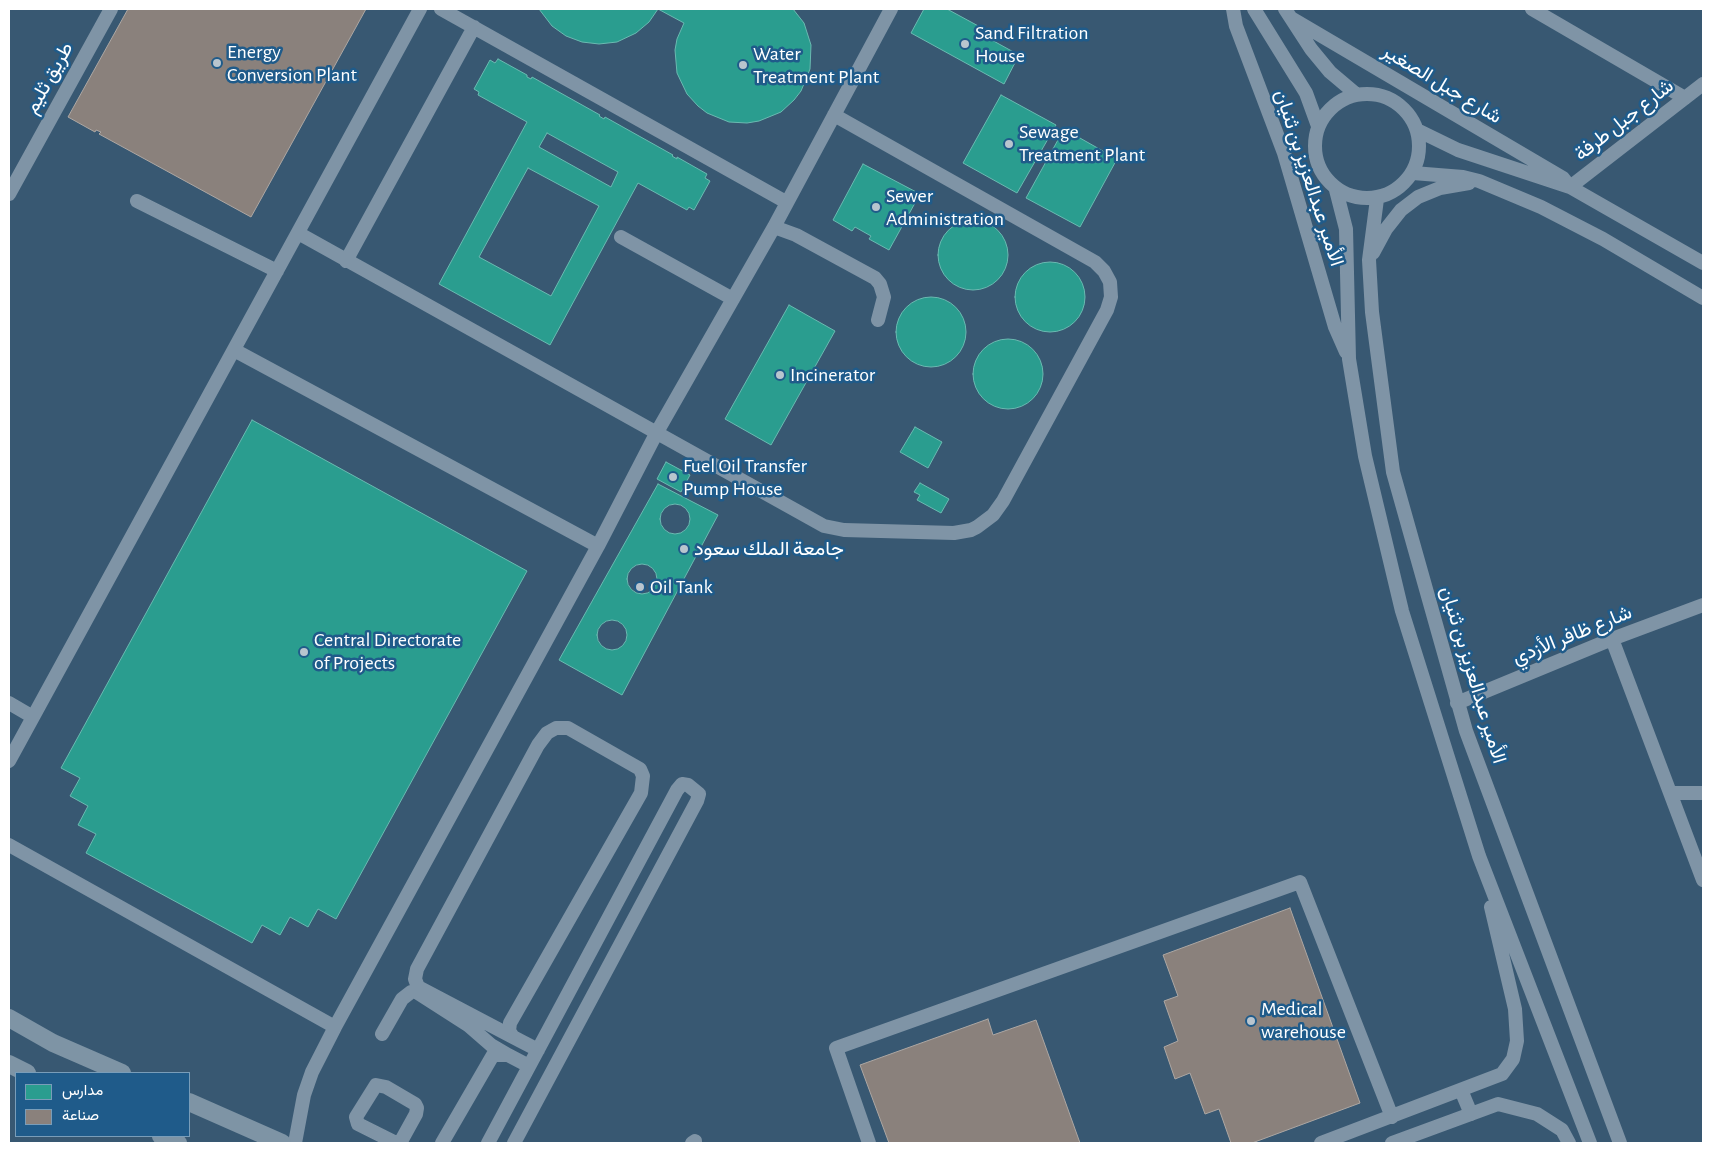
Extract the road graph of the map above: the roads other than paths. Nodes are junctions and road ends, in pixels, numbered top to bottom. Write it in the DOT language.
graph roads {
  1 [pos="111,9"];
  2 [pos="420,9"];
  3 [pos="441,9"];
  4 [pos="891,9"];
  5 [pos="1232,9"];
  6 [pos="1254,9"];
  7 [pos="1532,9"];
  8 [pos="1288,13"];
  9 [pos="474,27"];
  10 [pos="1703,84"];
  11 [pos="1356,94"];
  12 [pos="1685,98"];
  13 [pos="834,115"];
  14 [pos="1318,126"];
  15 [pos="1417,130"];
  16 [pos="1413,173"];
  17 [pos="1480,181"];
  18 [pos="1570,187"];
  19 [pos="1336,190"];
  20 [pos="9,194"];
  21 [pos="1376,199"];
  22 [pos="137,201"];
  23 [pos="786,202"];
  24 [pos="774,227"];
  25 [pos="298,233"];
  26 [pos="621,237"];
  27 [pos="1701,259"];
  28 [pos="1369,260"];
  29 [pos="346,261"];
  30 [pos="277,272"];
  31 [pos="1703,298"];
  32 [pos="733,299"];
  33 [pos="878,320"];
  34 [pos="234,350"];
  35 [pos="1349,358"];
  36 [pos="657,432"];
  37 [pos="598,546"];
  38 [pos="1703,605"];
  39 [pos="1612,639"];
  40 [pos="9,703"];
  41 [pos="1457,703"];
  42 [pos="33,717"];
  43 [pos="9,760"];
  44 [pos="1671,793"];
  45 [pos="1703,793"];
  46 [pos="9,845"];
  47 [pos="1479,856"];
  48 [pos="1703,880"];
  49 [pos="9,1018"];
  50 [pos="335,1027"];
  51 [pos="382,1034"];
  52 [pos="513,1037"];
  53 [pos="508,1054"];
  54 [pos="534,1058"];
  55 [pos="9,1064"];
  56 [pos="553,1070"];
  57 [pos="24,1072"];
  58 [pos="120,1072"];
  59 [pos="1461,1090"];
  60 [pos="190,1102"];
  61 [pos="1471,1114"];
  62 [pos="1392,1117"];
  63 [pos="163,1137"];
  64 [pos="178,1143"];
  65 [pos="282,1143"];
  66 [pos="295,1143"];
  67 [pos="398,1143"];
  68 [pos="442,1143"];
  69 [pos="488,1143"];
  70 [pos="514,1143"];
  71 [pos="869,1143"];
  72 [pos="1321,1143"];
  73 [pos="1392,1143"];
  74 [pos="1569,1143"];
  75 [pos="1590,1143"];
  76 [pos="1620,1143"];
  1 -- 20 [label="street, طريق ثليم"];
  2 -- 25 [label="street"];
  3 -- 9 [label="street"];
  4 -- 13 [label="street"];
  5 -- 35 [label="street, الأمير عبدالعزيز بن ثنيان"];
  6 -- 14 [label="street, الأمير عبدالعزيز بن ثنيان"];
  7 -- 12 [label="street"];
  8 -- 11 [label="street, شارع جبل الصغير"];
  8 -- 18 [label="street, شارع جبل الصغير"];
  9 -- 23 [label="street"];
  9 -- 29 [label="street"];
  10 -- 12 [label="street, شارع جبل طرفة"];
  11 -- 14 [label="street"];
  11 -- 15 [label="street"];
  12 -- 18 [label="street, شارع جبل طرفة"];
  13 -- 23 [label="street"];
  13 -- 36 [label="street"];
  14 -- 19 [label="street"];
  15 -- 16 [label="street"];
  15 -- 18 [label="street, شارع جبل الصغير"];
  16 -- 17 [label="street"];
  16 -- 21 [label="street"];
  17 -- 28 [label="street"];
  17 -- 31 [label="street"];
  18 -- 27 [label="street, شارع جبل الصغير"];
  19 -- 21 [label="street"];
  19 -- 35 [label="street, الأمير عبدالعزيز بن ثنيان"];
  21 -- 28 [label="street, الأمير عبدالعزيز بن ثنيان"];
  22 -- 30 [label="street"];
  23 -- 24 [label="street"];
  24 -- 32 [label="street"];
  24 -- 33 [label="street"];
  25 -- 29 [label="street"];
  25 -- 30 [label="street"];
  26 -- 32 [label="street"];
  28 -- 41 [label="street, الأمير عبدالعزيز بن ثنيان"];
  29 -- 36 [label="street"];
  30 -- 34 [label="street"];
  32 -- 36 [label="street"];
  34 -- 37 [label="street"];
  34 -- 42 [label="street"];
  35 -- 47 [label="street, الأمير عبدالعزيز بن ثنيان"];
  36 -- 37 [label="street"];
  37 -- 50 [label="street"];
  38 -- 39 [label="street, شارع ظافر الأزدي"];
  39 -- 41 [label="street, شارع ظافر الأزدي"];
  39 -- 44 [label="street"];
  40 -- 42 [label="street"];
  41 -- 76 [label="street, الأمير عبدالعزيز بن ثنيان"];
  42 -- 43 [label="street"];
  44 -- 45 [label="street"];
  44 -- 48 [label="street"];
  46 -- 50 [label="street"];
  47 -- 59 [label="street"];
  47 -- 75 [label="street, الأمير عبدالعزيز بن ثنيان"];
  49 -- 58 [label="main road"];
  50 -- 66 [label="street"];
  51 -- 53 [label="street"];
  52 -- 52 [label="street"];
  52 -- 54 [label="street"];
  53 -- 54 [label="street"];
  53 -- 68 [label="street"];
  54 -- 56 [label="street"];
  54 -- 56 [label="street"];
  54 -- 69 [label="street"];
  55 -- 57 [label="main road"];
  56 -- 70 [label="street"];
  59 -- 61 [label="street"];
  59 -- 62 [label="street"];
  60 -- 65 [label="main road"];
  61 -- 73 [label="street"];
  61 -- 74 [label="street"];
  62 -- 71 [label="street"];
  62 -- 72 [label="street"];
  63 -- 64 [label="main road"];
  67 -- 67 [label="street"];
}
